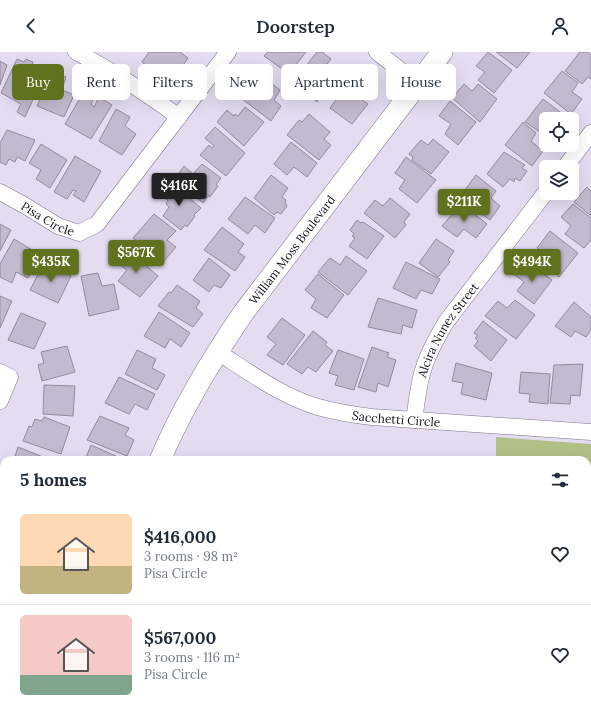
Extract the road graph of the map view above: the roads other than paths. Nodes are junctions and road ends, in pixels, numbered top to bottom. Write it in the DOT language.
graph roads {
  1 [pos="76,52"];
  2 [pos="228,52"];
  3 [pos="377,52"];
  4 [pos="442,52"];
  5 [pos="392,64"];
  6 [pos="433,64"];
  7 [pos="406,100"];
  8 [pos="179,117"];
  9 [pos="591,133"];
  10 [pos="570,160"];
  11 [pos="0,192"];
  12 [pos="540,200"];
  13 [pos="216,352"];
  14 [pos="0,372"];
  15 [pos="0,401"];
  16 [pos="414,420"];
  17 [pos="591,432"];
  18 [pos="162,456"];
  1 -- 8 [label="street"];
  2 -- 8 [label="street, Pisa Circle"];
  3 -- 5 [label="street"];
  4 -- 6 [label="street, William Moss Boulevard"];
  7 -- 13 [label="street, William Moss Boulevard"];
  8 -- 11 [label="street, Pisa Circle"];
  9 -- 10 [label="street"];
  12 -- 16 [label="street, Alcira Nunez Street"];
  13 -- 16 [label="street, Sacchetti Circle"];
  13 -- 18 [label="street, William Moss Boulevard"];
  14 -- 15 [label="street"];
  16 -- 17 [label="street, Sacchetti Circle"];
}
